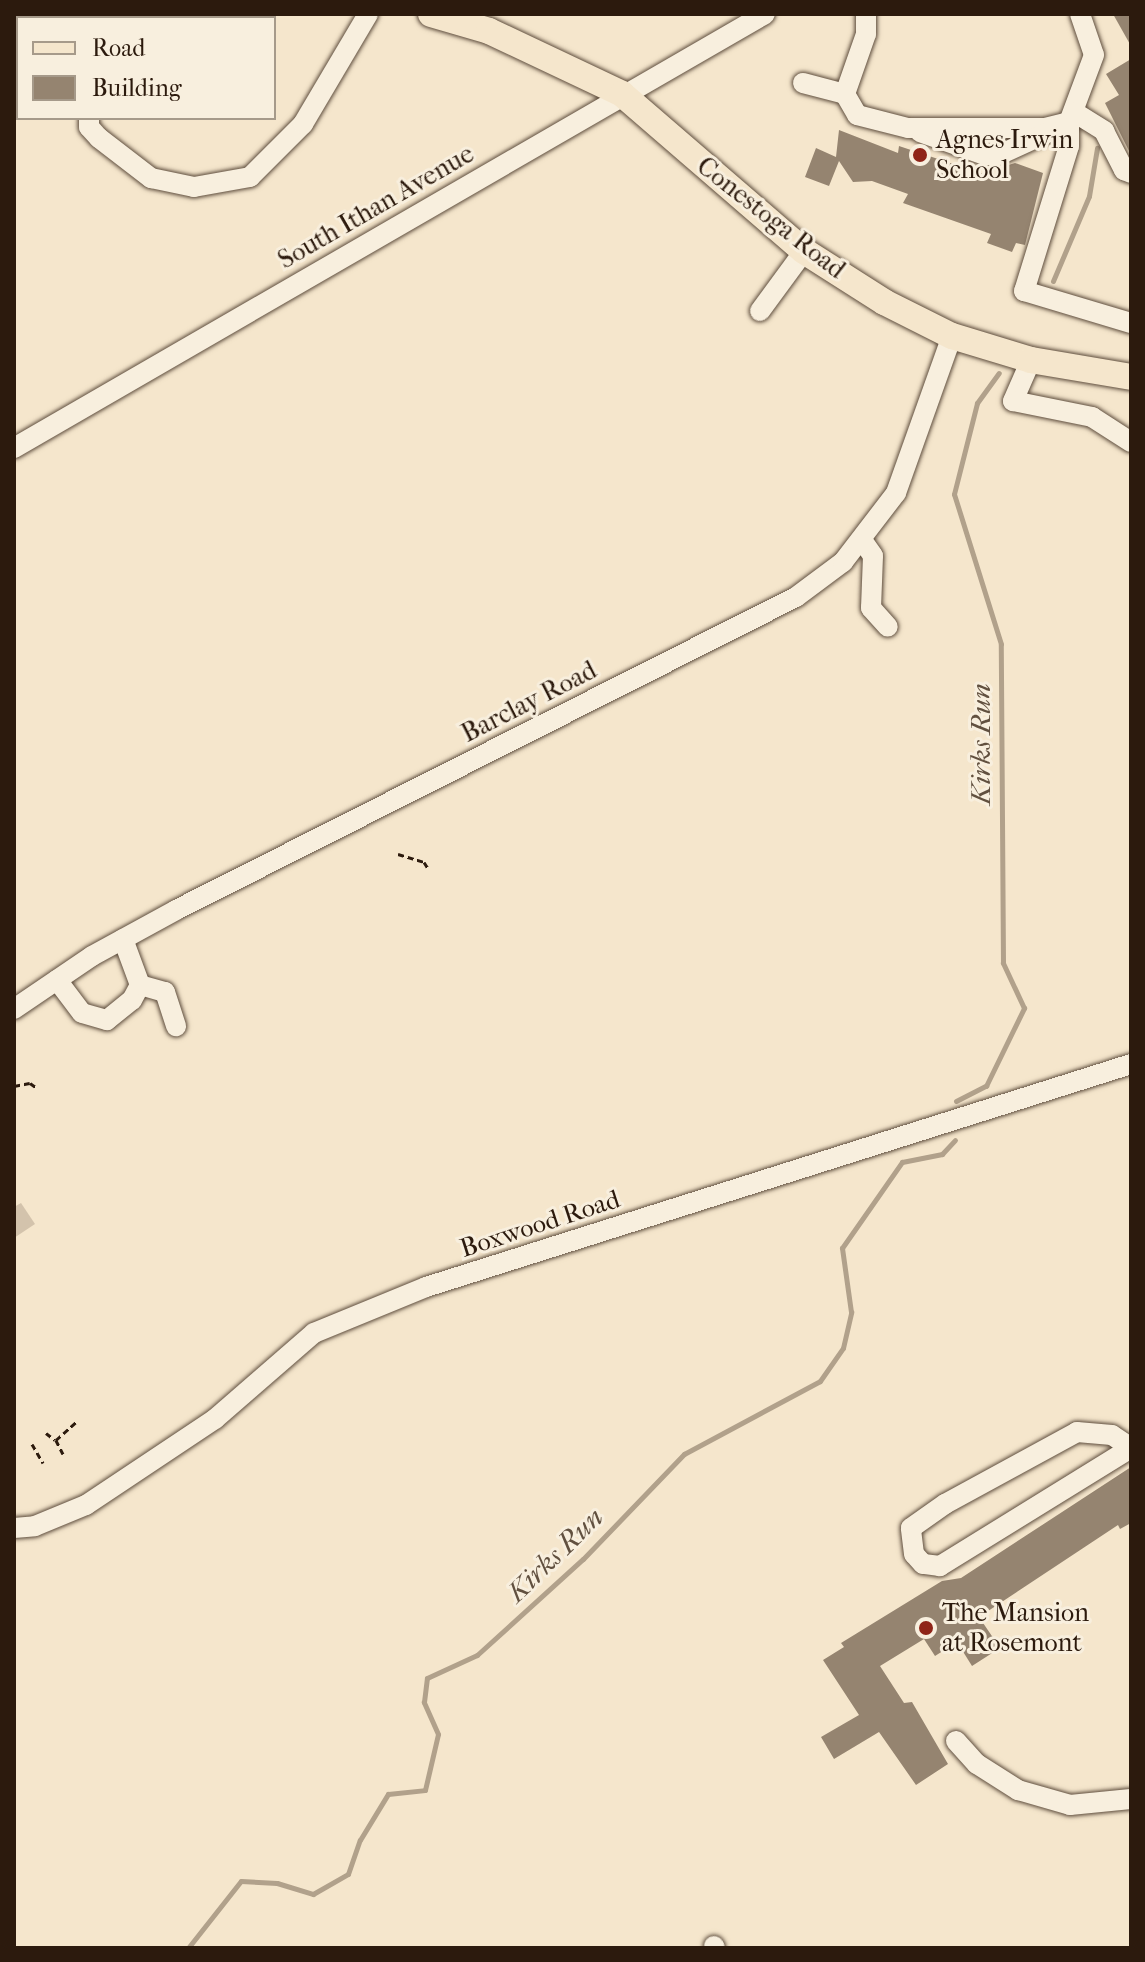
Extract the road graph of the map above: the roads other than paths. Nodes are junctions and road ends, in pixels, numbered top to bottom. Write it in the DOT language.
graph roads {
  1 [pos="368,14"];
  2 [pos="431,14"];
  3 [pos="765,14"];
  4 [pos="866,14"];
  5 [pos="1080,14"];
  6 [pos="803,83"];
  7 [pos="622,94"];
  8 [pos="845,94"];
  9 [pos="1072,117"];
  10 [pos="89,120"];
  11 [pos="908,128"];
  12 [pos="1131,173"];
  13 [pos="804,251"];
  14 [pos="760,311"];
  15 [pos="1131,323"];
  16 [pos="952,336"];
  17 [pos="1031,360"];
  18 [pos="1131,377"];
  19 [pos="1131,442"];
  20 [pos="14,448"];
  21 [pos="862,540"];
  22 [pos="888,627"];
  23 [pos="123,939"];
  24 [pos="57,980"];
  25 [pos="140,985"];
  26 [pos="14,1009"];
  27 [pos="176,1026"];
  28 [pos="1131,1064"];
  29 [pos="1131,1448"];
  30 [pos="14,1528"];
  31 [pos="956,1741"];
  32 [pos="1131,1799"];
  1 -- 10 [label="street"];
  2 -- 7 [label="main road, Conestoga Road"];
  3 -- 7 [label="street, South Ithan Avenue"];
  4 -- 8 [label="street"];
  5 -- 9 [label="street"];
  6 -- 8 [label="street"];
  7 -- 13 [label="main road, Conestoga Road"];
  7 -- 20 [label="street, South Ithan Avenue"];
  8 -- 11 [label="street"];
  9 -- 11 [label="street"];
  9 -- 11 [label="street"];
  9 -- 12 [label="street"];
  9 -- 15 [label="street"];
  13 -- 14 [label="street"];
  13 -- 16 [label="main road, Conestoga Road"];
  16 -- 17 [label="main road, Conestoga Road"];
  16 -- 21 [label="street, Barclay Road"];
  17 -- 18 [label="main road, Conestoga Road"];
  17 -- 19 [label="street"];
  21 -- 22 [label="street"];
  21 -- 23 [label="street, Barclay Road"];
  23 -- 24 [label="street, Barclay Road"];
  23 -- 25 [label="street"];
  24 -- 25 [label="street"];
  24 -- 26 [label="street, Barclay Road"];
  25 -- 27 [label="street"];
  28 -- 30 [label="street, Boxwood Road"];
  29 -- 29 [label="street"];
  31 -- 32 [label="street"];
}
